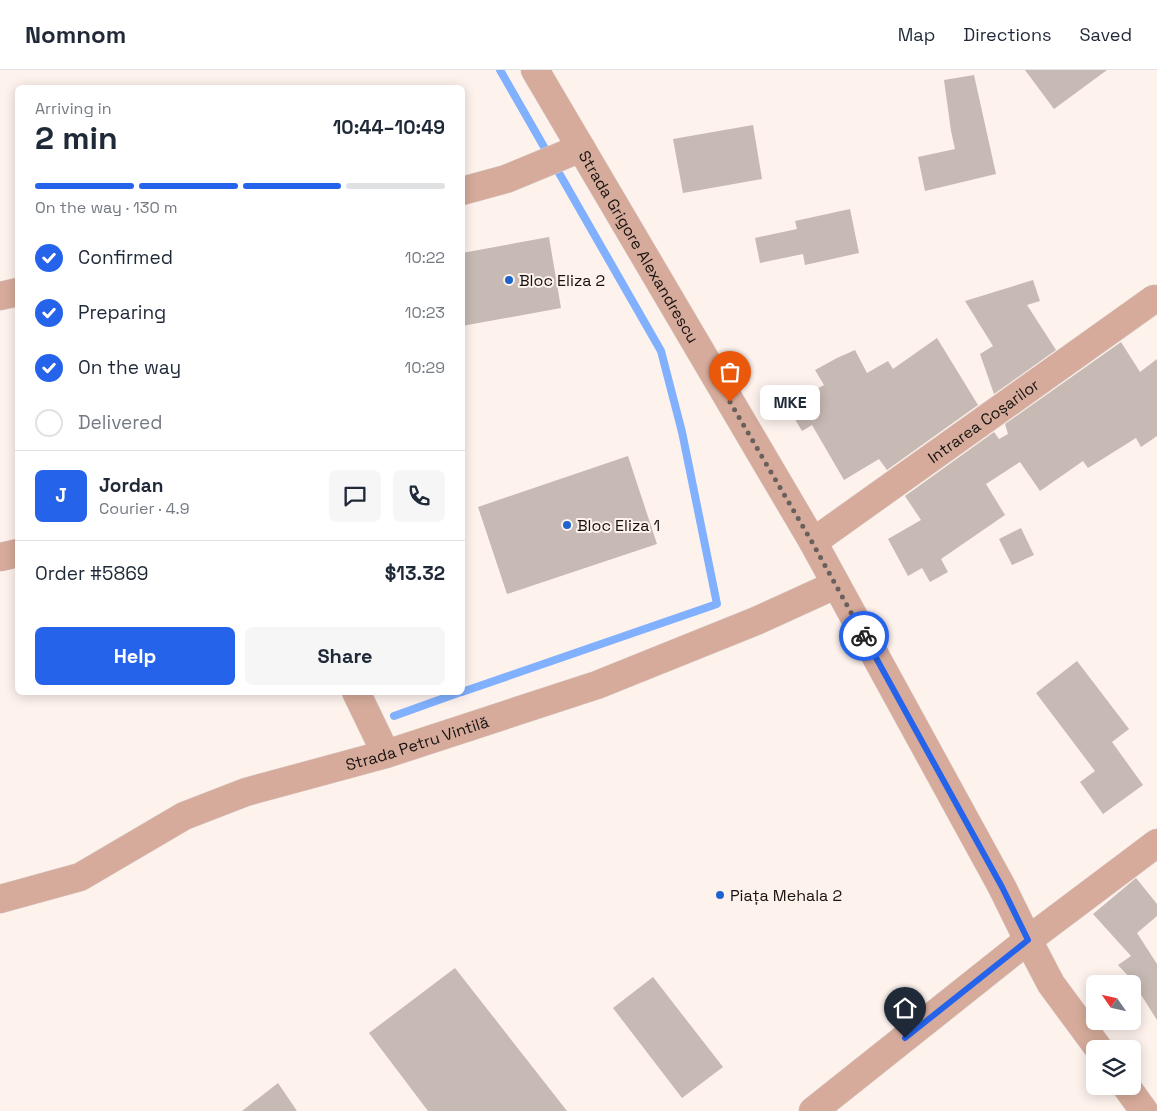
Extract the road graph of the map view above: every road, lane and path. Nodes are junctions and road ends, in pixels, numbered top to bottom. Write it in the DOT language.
graph roads {
  1 [pos="536,70"];
  2 [pos="574,151"];
  3 [pos="465,190"];
  4 [pos="15,293"];
  5 [pos="0,296"];
  6 [pos="1154,299"];
  7 [pos="812,542"];
  8 [pos="835,584"];
  9 [pos="357,695"];
  10 [pos="386,754"];
  11 [pos="1157,842"];
  12 [pos="0,899"];
  13 [pos="1028,940"];
  14 [pos="1092,1040"];
  15 [pos="1132,1095"];
  16 [pos="813,1111"];
  17 [pos="1144,1111"];
  1 -- 2 [label="street, Strada Grigore Alexandrescu"];
  2 -- 3 [label="street"];
  2 -- 7 [label="street, Strada Grigore Alexandrescu"];
  4 -- 5 [label="street"];
  6 -- 7 [label="street, Intrarea Coșarilor"];
  7 -- 8 [label="street, Strada Grigore Alexandrescu"];
  8 -- 10 [label="street, Strada Petru Vintilă"];
  8 -- 13 [label="street, Strada Grigore Alexandrescu"];
  9 -- 10 [label="street"];
  10 -- 12 [label="street, Strada Petru Vintilă"];
  11 -- 13 [label="street"];
  13 -- 14 [label="street, Strada Grigore Alexandrescu"];
  13 -- 16 [label="street"];
  15 -- 17 [label="street"];
}
